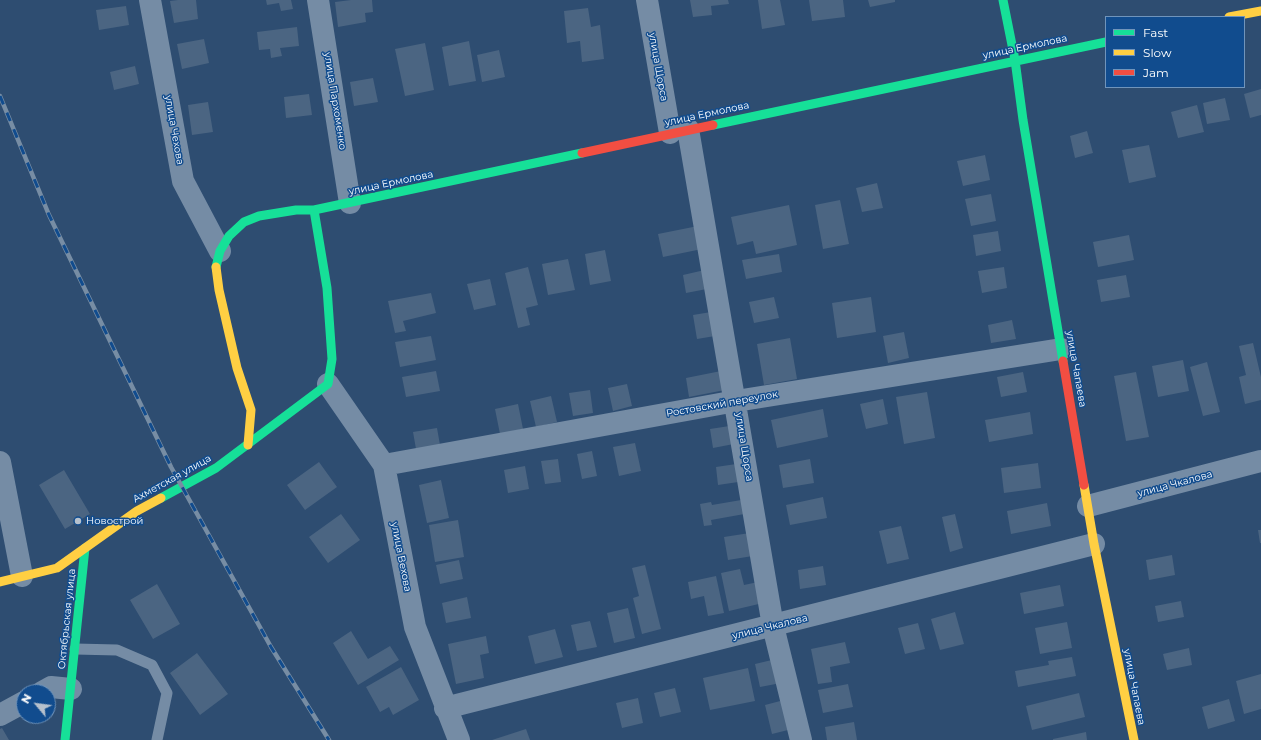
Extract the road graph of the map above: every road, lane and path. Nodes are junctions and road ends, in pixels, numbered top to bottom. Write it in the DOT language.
graph roads {
  1 [pos="150,0"];
  2 [pos="318,0"];
  3 [pos="647,0"];
  4 [pos="1003,0"];
  5 [pos="1261,11"];
  6 [pos="1234,16"];
  7 [pos="1105,42"];
  8 [pos="1015,60"];
  9 [pos="679,131"];
  10 [pos="350,203"];
  11 [pos="314,210"];
  12 [pos="220,251"];
  13 [pos="1061,349"];
  14 [pos="328,384"];
  15 [pos="736,401"];
  16 [pos="248,445"];
  17 [pos="1261,461"];
  18 [pos="0,462"];
  19 [pos="384,465"];
  20 [pos="1088,506"];
  21 [pos="1094,544"];
  22 [pos="85,548"];
  23 [pos="8,581"];
  24 [pos="773,626"];
  25 [pos="75,649"];
  26 [pos="56,688"];
  27 [pos="71,689"];
  28 [pos="16,706"];
  29 [pos="446,708"];
  30 [pos="0,715"];
  31 [pos="65,740"];
  32 [pos="157,740"];
  33 [pos="459,740"];
  34 [pos="801,740"];
  35 [pos="1134,740"];
  1 -- 12 [label="street, улица Чехова"];
  2 -- 10 [label="street, улица Пархоменко"];
  3 -- 9 [label="street, улица Щорса"];
  4 -- 8 [label="street, улица Чапаева"];
  5 -- 6 [label="street"];
  7 -- 8 [label="street, улица Ермолова"];
  8 -- 9 [label="street, улица Ермолова"];
  8 -- 13 [label="street, улица Чапаева"];
  9 -- 10 [label="street, улица Ермолова"];
  9 -- 15 [label="street, улица Щорса"];
  10 -- 11 [label="street, улица Ермолова"];
  11 -- 12 [label="street, улица Ермолова"];
  11 -- 14 [label="street"];
  12 -- 16 [label="street"];
  13 -- 15 [label="street, Ростовский переулок"];
  13 -- 20 [label="street, улица Чапаева"];
  14 -- 16 [label="street, Ахметская улица"];
  14 -- 19 [label="street, улица Вехова"];
  15 -- 19 [label="street, Ростовский переулок"];
  15 -- 24 [label="street, улица Щорса"];
  16 -- 22 [label="street, Ахметская улица"];
  17 -- 20 [label="street, улица Чкалова"];
  18 -- 23 [label="street"];
  19 -- 29 [label="street, улица Вехова"];
  20 -- 21 [label="street, улица Чапаева"];
  21 -- 24 [label="street, улица Чкалова"];
  21 -- 35 [label="street, улица Чапаева"];
  22 -- 23 [label="street, Ахметская улица"];
  22 -- 25 [label="street, Октябрьская улица"];
  24 -- 29 [label="street, улица Чкалова"];
  24 -- 34 [label="street, улица Щорса"];
  25 -- 27 [label="street, Октябрьская улица"];
  25 -- 32 [label="lane"];
  26 -- 27 [label="street"];
  27 -- 31 [label="street, Октябрьская улица"];
  28 -- 30 [label="street"];
  29 -- 33 [label="street, улица Вехова"];
}
